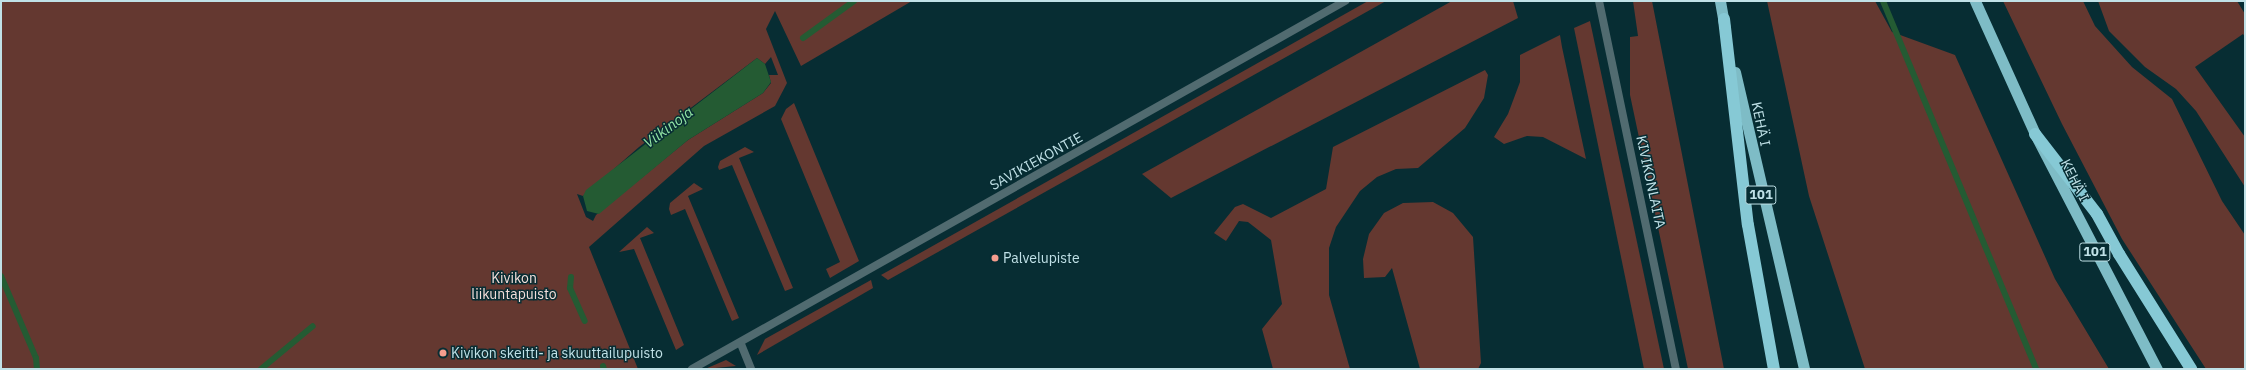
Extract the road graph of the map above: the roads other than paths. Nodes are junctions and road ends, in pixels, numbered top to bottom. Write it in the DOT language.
graph roads {
  1 [pos="1345,1"];
  2 [pos="1599,1"];
  3 [pos="1720,1"];
  4 [pos="1975,1"];
  5 [pos="1724,19"];
  6 [pos="2035,134"];
  7 [pos="741,344"];
  8 [pos="692,369"];
  9 [pos="751,369"];
  10 [pos="1676,369"];
  11 [pos="1774,369"];
  12 [pos="1804,369"];
  13 [pos="2157,369"];
  14 [pos="2191,369"];
  1 -- 7 [label="street, SAVIKIEKONTIE"];
  2 -- 10 [label="street, KIVIKONLAITA"];
  3 -- 5 [label="highway, KEHÄ I / 101"];
  4 -- 6 [label="highway, KEHÄ I / 101"];
  5 -- 11 [label="highway"];
  5 -- 12 [label="highway, KEHÄ I / 101"];
  6 -- 13 [label="highway, KEHÄ I / 101"];
  6 -- 14 [label="highway"];
  7 -- 8 [label="street, SAVIKIEKONTIE"];
  7 -- 9 [label="street"];
}
